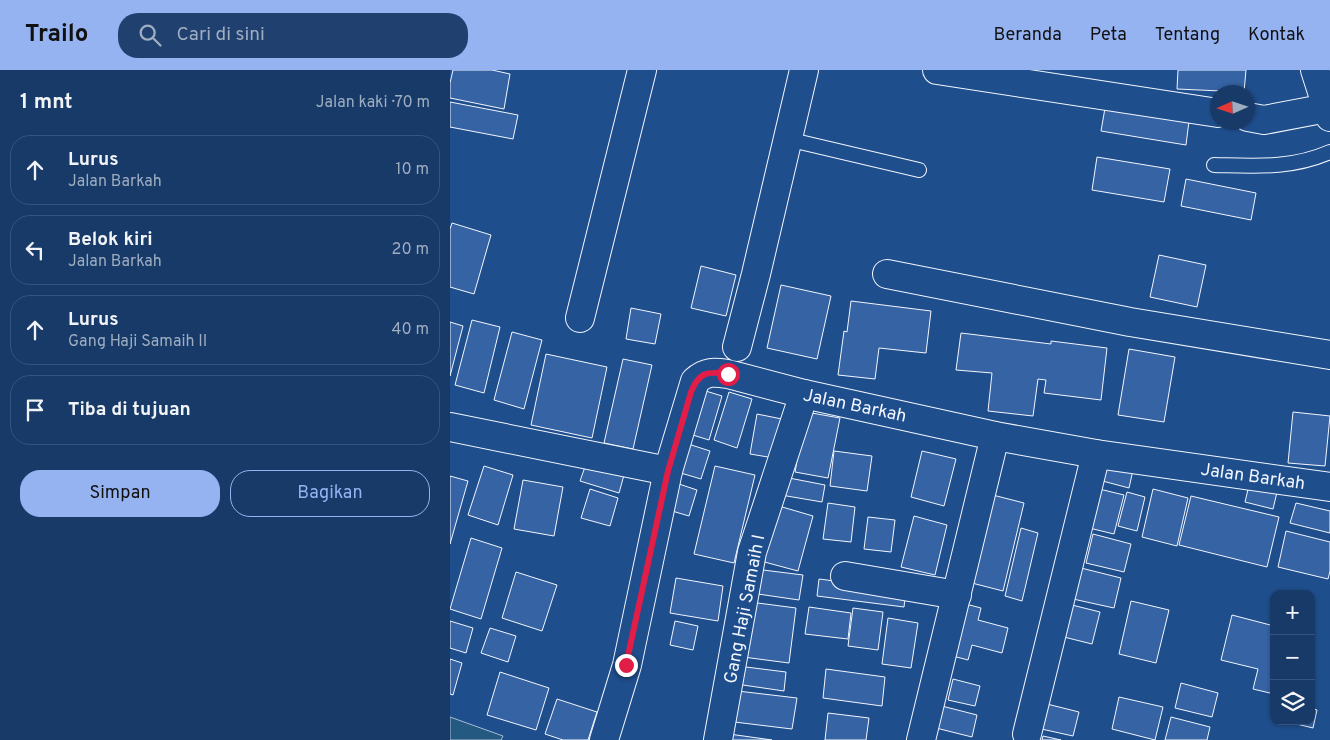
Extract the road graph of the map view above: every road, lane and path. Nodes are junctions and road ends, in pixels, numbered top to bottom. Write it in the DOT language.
graph roads {
  1 [pos="642,70"];
  2 [pos="804,70"];
  3 [pos="937,70"];
  4 [pos="1315,70"];
  5 [pos="1210,112"];
  6 [pos="1328,113"];
  7 [pos="1255,118"];
  8 [pos="787,138"];
  9 [pos="1330,152"];
  10 [pos="1214,165"];
  11 [pos="919,170"];
  12 [pos="887,274"];
  13 [pos="580,318"];
  14 [pos="737,347"];
  15 [pos="1330,355"];
  16 [pos="804,394"];
  17 [pos="450,427"];
  18 [pos="995,436"];
  19 [pos="1096,454"];
  20 [pos="668,471"];
  21 [pos="1330,487"];
  22 [pos="845,576"];
  23 [pos="957,594"];
  24 [pos="1027,734"];
  25 [pos="604,740"];
  26 [pos="718,740"];
  27 [pos="921,740"];
  1 -- 13 [label="street"];
  2 -- 8 [label="street"];
  3 -- 5 [label="street"];
  4 -- 6 [label="street"];
  6 -- 7 [label="street"];
  8 -- 11 [label="lane"];
  8 -- 14 [label="street"];
  9 -- 10 [label="lane"];
  12 -- 15 [label="street"];
  16 -- 18 [label="street, Jalan Barkah"];
  16 -- 20 [label="street, Jalan Barkah"];
  16 -- 26 [label="street, Gang Haji Samaih I"];
  17 -- 20 [label="street"];
  18 -- 19 [label="street, Jalan Barkah"];
  18 -- 23 [label="street"];
  19 -- 21 [label="street, Jalan Barkah"];
  19 -- 24 [label="street"];
  20 -- 25 [label="street"];
  22 -- 23 [label="street"];
  23 -- 27 [label="street"];
}
